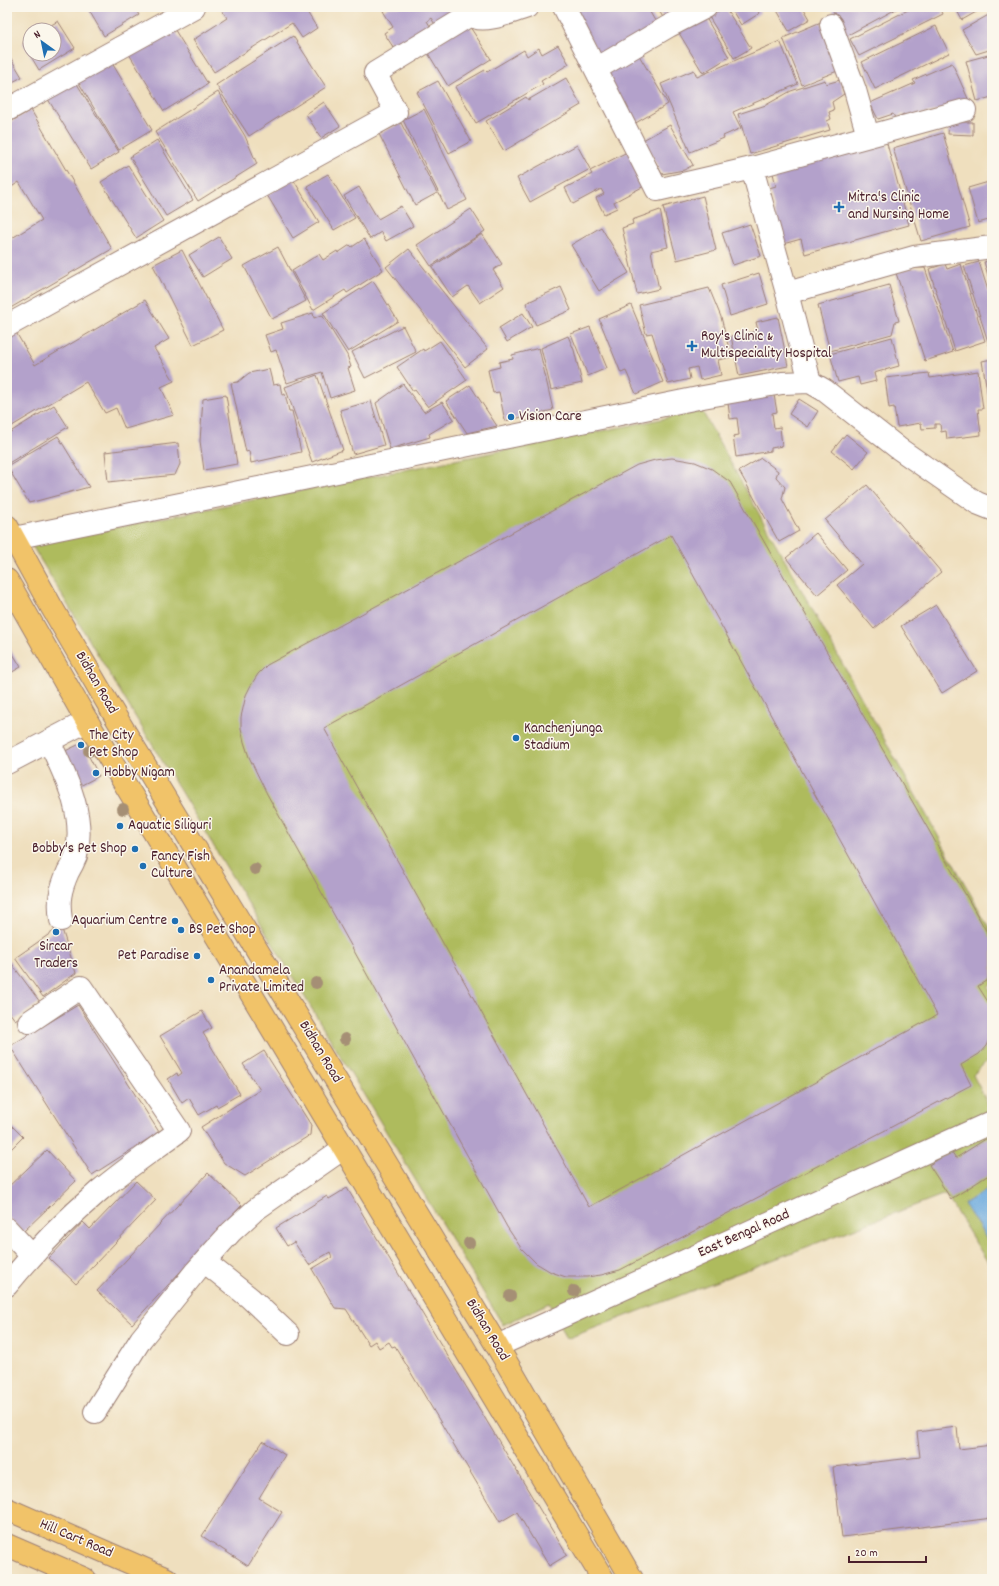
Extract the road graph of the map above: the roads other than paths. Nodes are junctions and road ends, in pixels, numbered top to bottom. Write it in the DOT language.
graph roads {
  1 [pos="194,7"];
  2 [pos="527,7"];
  3 [pos="564,7"];
  4 [pos="706,7"];
  5 [pos="468,11"];
  6 [pos="831,25"];
  7 [pos="596,69"];
  8 [pos="7,110"];
  9 [pos="965,110"];
  10 [pos="868,136"];
  11 [pos="752,168"];
  12 [pos="992,247"];
  13 [pos="787,293"];
  14 [pos="7,326"];
  15 [pos="810,382"];
  16 [pos="992,509"];
  17 [pos="9,535"];
  18 [pos="7,580"];
  19 [pos="87,721"];
  20 [pos="49,741"];
  21 [pos="7,763"];
  22 [pos="209,871"];
  23 [pos="186,885"];
  24 [pos="61,920"];
  25 [pos="29,1022"];
  26 [pos="992,1122"];
  27 [pos="369,1134"];
  28 [pos="344,1148"];
  29 [pos="7,1229"];
  30 [pos="32,1255"];
  31 [pos="205,1262"];
  32 [pos="7,1285"];
  33 [pos="288,1334"];
  34 [pos="496,1346"];
  35 [pos="95,1412"];
  36 [pos="7,1509"];
  37 [pos="7,1545"];
  38 [pos="86,1579"];
  39 [pos="167,1579"];
  40 [pos="603,1579"];
  41 [pos="632,1579"];
  1 -- 8 [label="street"];
  2 -- 5 [label="street"];
  3 -- 7 [label="street"];
  4 -- 7 [label="street"];
  5 -- 14 [label="street"];
  6 -- 10 [label="street"];
  7 -- 11 [label="street"];
  9 -- 10 [label="street"];
  10 -- 11 [label="street"];
  11 -- 13 [label="street"];
  12 -- 13 [label="street"];
  13 -- 15 [label="street"];
  15 -- 16 [label="street"];
  15 -- 17 [label="street"];
  17 -- 22 [label="main road, Bidhan Road"];
  18 -- 19 [label="main road, Bidhan Road"];
  19 -- 20 [label="street"];
  19 -- 23 [label="main road, Bidhan Road"];
  20 -- 21 [label="street"];
  20 -- 24 [label="street"];
  22 -- 23 [label="main road"];
  22 -- 27 [label="main road, Bidhan Road"];
  23 -- 28 [label="main road, Bidhan Road"];
  25 -- 30 [label="street"];
  26 -- 34 [label="street, East Bengal Road"];
  27 -- 28 [label="main road"];
  27 -- 34 [label="main road, Bidhan Road"];
  28 -- 31 [label="street"];
  28 -- 40 [label="main road, Bidhan Road"];
  29 -- 30 [label="street"];
  30 -- 32 [label="street"];
  31 -- 33 [label="street"];
  31 -- 35 [label="street"];
  34 -- 41 [label="main road, Bidhan Road"];
  36 -- 39 [label="main road, Hill Cart Road"];
  37 -- 38 [label="main road"];
}
